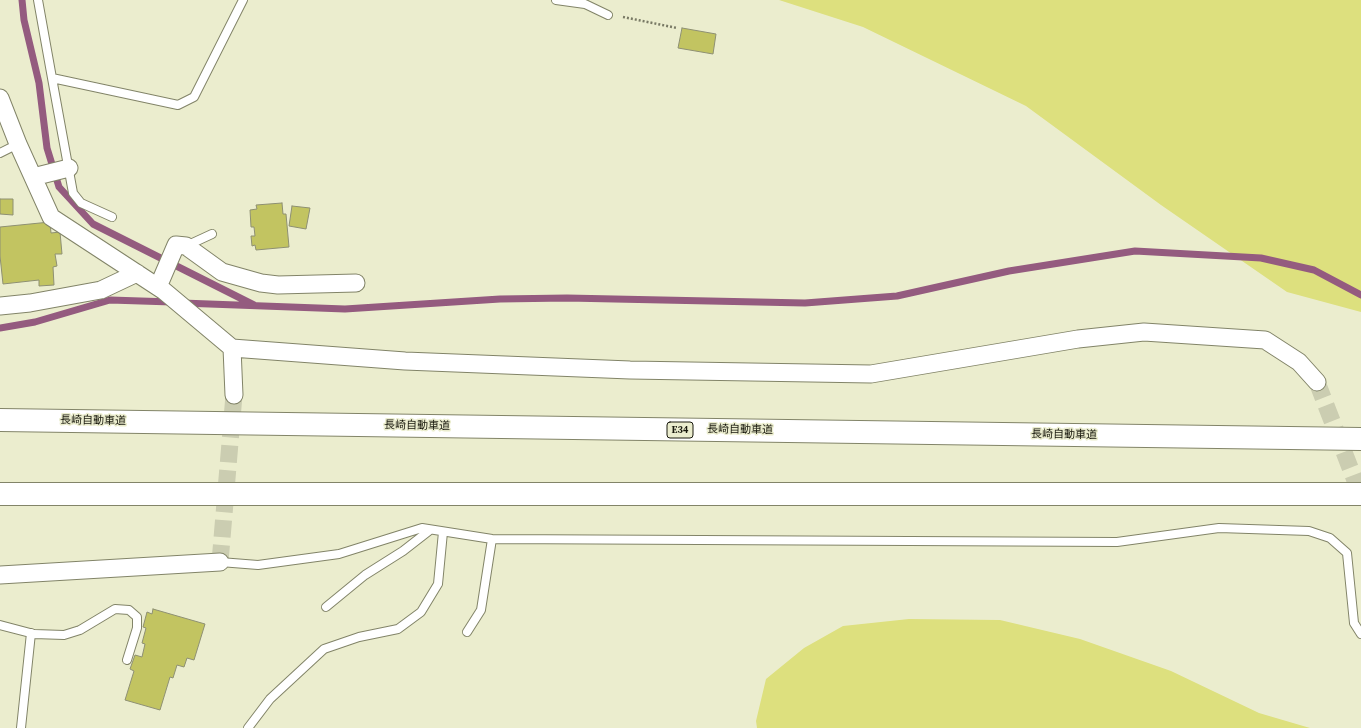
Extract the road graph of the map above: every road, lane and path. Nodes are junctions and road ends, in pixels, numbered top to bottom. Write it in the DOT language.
graph roads {
  1 [pos="38,0"];
  2 [pos="244,0"];
  3 [pos="556,0"];
  4 [pos="608,14"];
  5 [pos="678,28"];
  6 [pos="52,78"];
  7 [pos="0,98"];
  8 [pos="18,144"];
  9 [pos="0,153"];
  10 [pos="68,169"];
  11 [pos="36,176"];
  12 [pos="112,217"];
  13 [pos="212,234"];
  14 [pos="181,247"];
  15 [pos="137,273"];
  16 [pos="356,283"];
  17 [pos="161,284"];
  18 [pos="0,306"];
  19 [pos="232,348"];
  20 [pos="1317,382"];
  21 [pos="234,395"];
  22 [pos="0,420"];
  23 [pos="1361,439"];
  24 [pos="0,494"];
  25 [pos="1361,494"];
  26 [pos="430,530"];
  27 [pos="442,532"];
  28 [pos="492,539"];
  29 [pos="220,562"];
  30 [pos="0,575"];
  31 [pos="326,607"];
  32 [pos="0,625"];
  33 [pos="467,632"];
  34 [pos="31,633"];
  35 [pos="1361,634"];
  36 [pos="127,660"];
  37 [pos="21,728"];
  38 [pos="248,728"];
  1 -- 6 [label="lane"];
  2 -- 6 [label="lane"];
  3 -- 4 [label="lane"];
  4 -- 5 [label="path"];
  6 -- 10 [label="lane"];
  7 -- 8 [label="street"];
  8 -- 9 [label="lane"];
  8 -- 11 [label="street"];
  10 -- 11 [label="street"];
  10 -- 12 [label="lane"];
  11 -- 15 [label="street"];
  13 -- 14 [label="lane"];
  14 -- 16 [label="street"];
  14 -- 17 [label="street"];
  15 -- 17 [label="street"];
  15 -- 18 [label="street"];
  17 -- 19 [label="street"];
  19 -- 20 [label="street"];
  19 -- 21 [label="street"];
  22 -- 23 [label="highway, 長崎自動車道 / E34"];
  24 -- 25 [label="highway"];
  26 -- 27 [label="lane"];
  26 -- 29 [label="lane"];
  26 -- 31 [label="lane"];
  27 -- 28 [label="lane"];
  27 -- 38 [label="lane"];
  28 -- 33 [label="lane"];
  28 -- 35 [label="lane"];
  29 -- 30 [label="street"];
  32 -- 34 [label="lane"];
  34 -- 36 [label="lane"];
  34 -- 37 [label="lane"];
}
